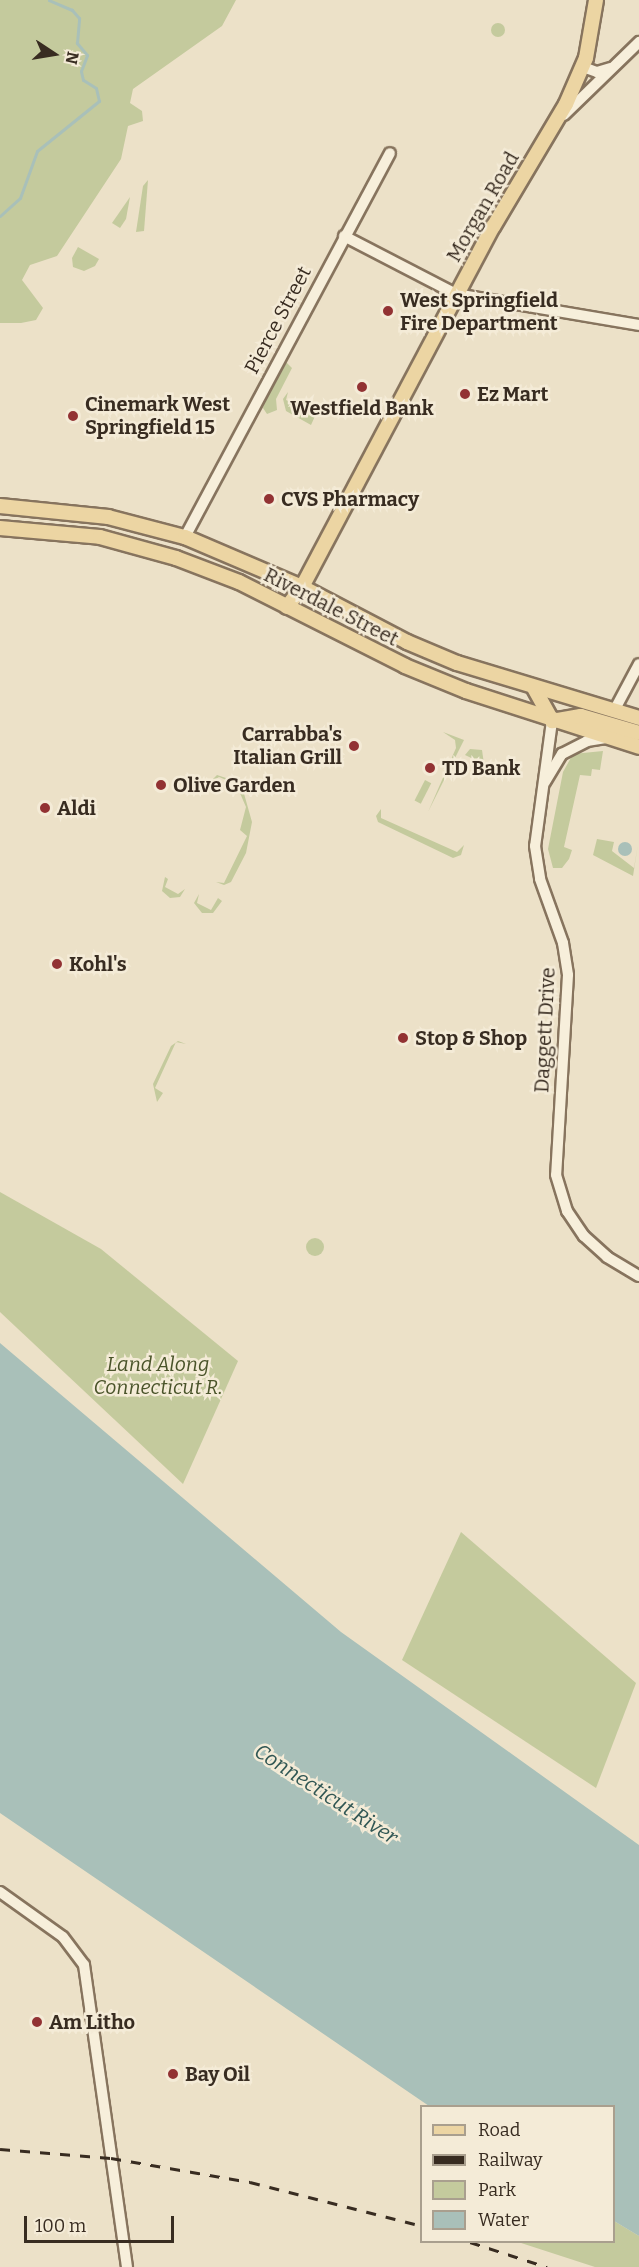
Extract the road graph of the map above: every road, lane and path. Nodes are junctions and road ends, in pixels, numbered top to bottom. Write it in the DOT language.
graph roads {
  1 [pos="596,0"];
  2 [pos="639,42"];
  3 [pos="624,57"];
  4 [pos="583,67"];
  5 [pos="554,124"];
  6 [pos="390,153"];
  7 [pos="344,236"];
  8 [pos="456,294"];
  9 [pos="639,325"];
  10 [pos="0,506"];
  11 [pos="0,528"];
  12 [pos="185,537"];
  13 [pos="302,587"];
  14 [pos="287,607"];
  15 [pos="303,615"];
  16 [pos="639,664"];
  17 [pos="534,688"];
  18 [pos="614,711"];
  19 [pos="639,718"];
  20 [pos="552,722"];
  21 [pos="639,734"];
  22 [pos="606,738"];
  23 [pos="639,747"];
  24 [pos="545,782"];
  25 [pos="639,1276"];
  26 [pos="0,1892"];
  27 [pos="127,2267"];
  1 -- 4 [label="main road, Morgan Road"];
  2 -- 3 [label="street"];
  3 -- 4 [label="street"];
  3 -- 5 [label="street"];
  4 -- 5 [label="main road, Morgan Road"];
  5 -- 8 [label="main road, Morgan Road"];
  6 -- 7 [label="street, Pierce Street"];
  7 -- 8 [label="street"];
  7 -- 12 [label="street, Pierce Street"];
  8 -- 9 [label="street"];
  8 -- 13 [label="main road, Morgan Road"];
  10 -- 12 [label="main road, Riverdale Street"];
  11 -- 14 [label="main road, Riverdale Street"];
  12 -- 13 [label="main road, Riverdale Street"];
  13 -- 14 [label="main road, Morgan Road"];
  13 -- 15 [label="main road"];
  13 -- 17 [label="main road, Riverdale Street"];
  14 -- 15 [label="main road, Riverdale Street"];
  15 -- 20 [label="main road, Riverdale Street"];
  16 -- 18 [label="street"];
  17 -- 18 [label="main road, Riverdale Street"];
  17 -- 20 [label="main road"];
  18 -- 19 [label="main road, Riverdale Street"];
  20 -- 21 [label="main road"];
  20 -- 22 [label="main road, Riverdale Street"];
  20 -- 24 [label="street, Daggett Drive"];
  22 -- 23 [label="main road, Riverdale Street"];
  22 -- 24 [label="street"];
  24 -- 25 [label="street, Daggett Drive"];
  26 -- 27 [label="street"];
}
